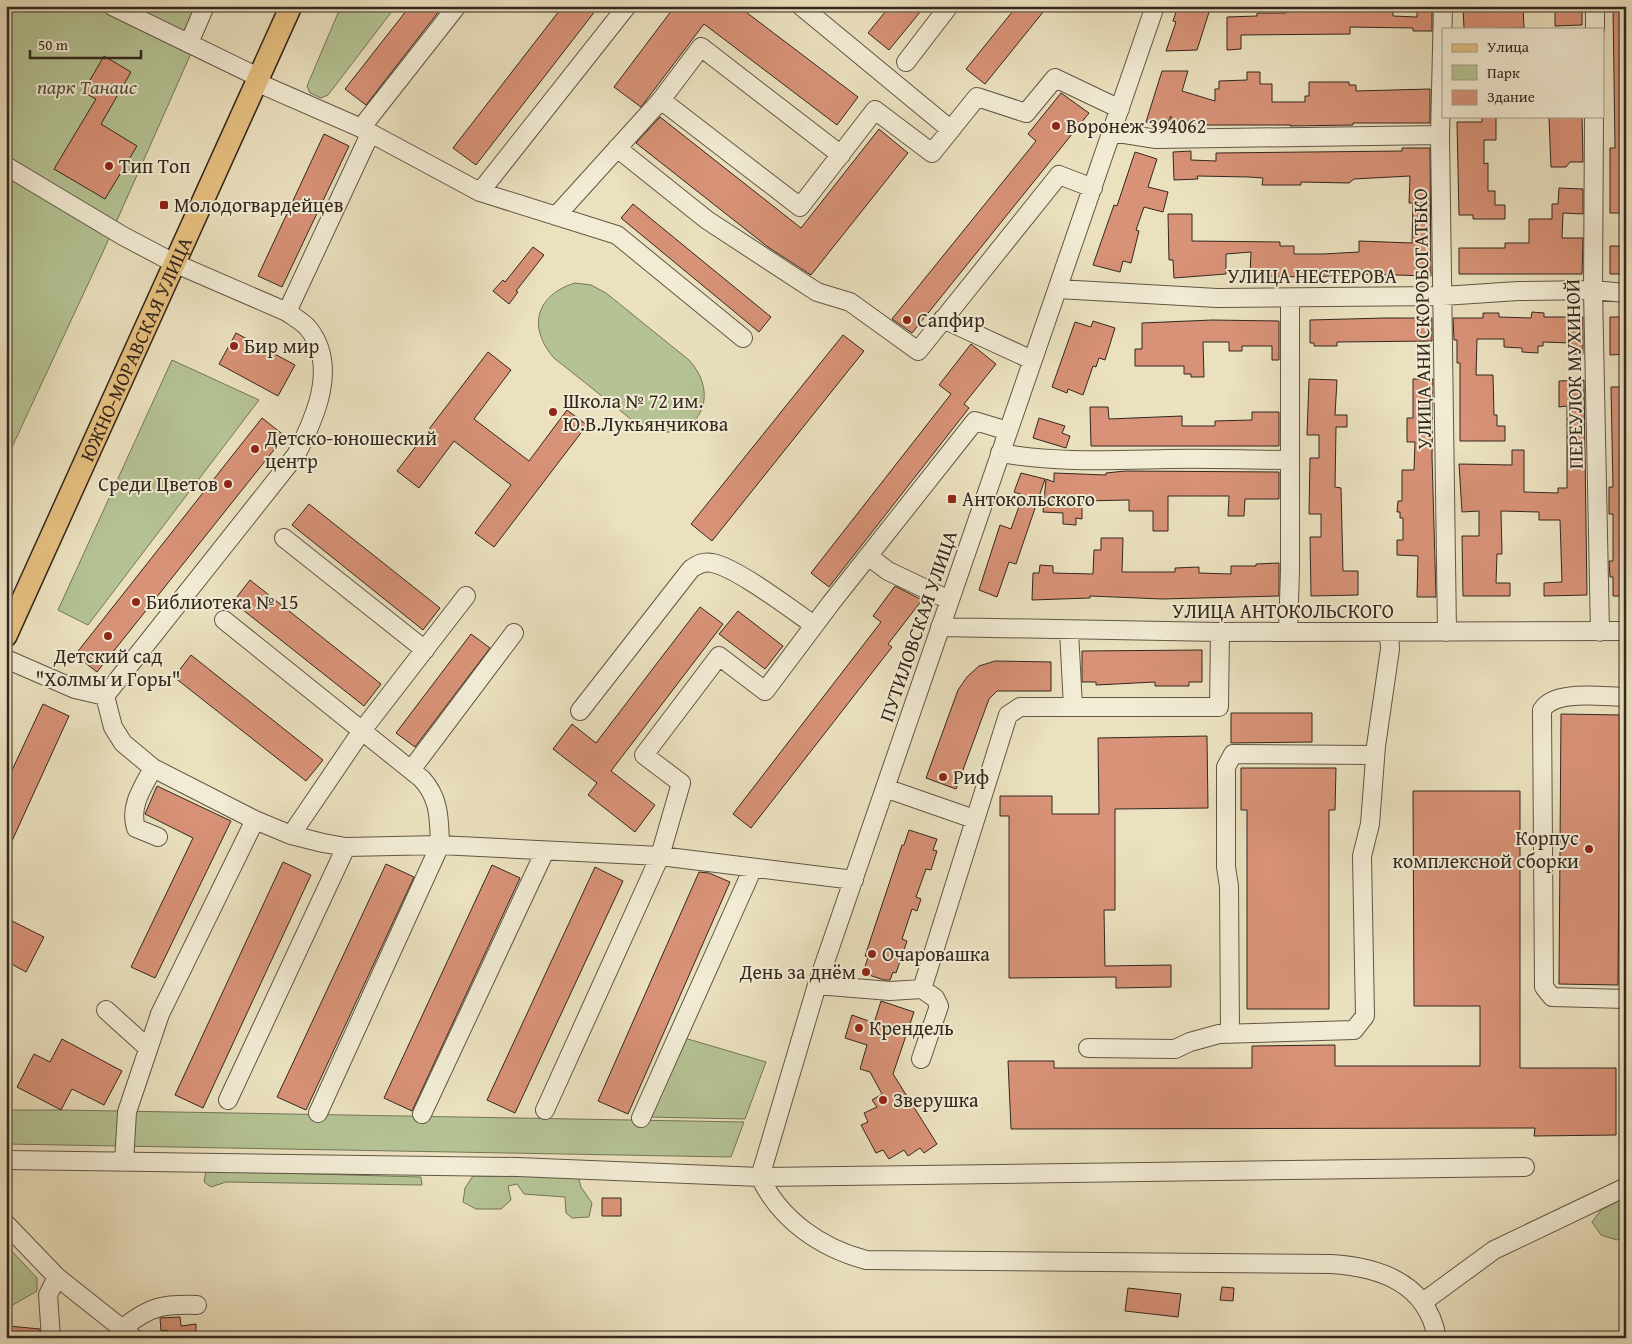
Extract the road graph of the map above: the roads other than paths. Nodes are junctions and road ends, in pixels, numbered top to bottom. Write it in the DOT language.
graph roads {
  1 [pos="112,6"];
  2 [pos="205,6"];
  3 [pos="291,6"];
  4 [pos="457,6"];
  5 [pos="627,6"];
  6 [pos="801,6"];
  7 [pos="949,6"];
  8 [pos="1155,6"];
  9 [pos="1443,6"];
  10 [pos="1595,6"];
  11 [pos="1442,28"];
  12 [pos="1595,28"];
  13 [pos="189,43"];
  14 [pos="1442,49"];
  15 [pos="906,62"];
  16 [pos="257,79"];
  17 [pos="661,100"];
  18 [pos="1120,109"];
  19 [pos="1594,118"];
  20 [pos="951,130"];
  21 [pos="366,131"];
  22 [pos="1112,132"];
  23 [pos="1440,135"];
  24 [pos="616,148"];
  25 [pos="841,155"];
  26 [pos="6,166"];
  27 [pos="1093,188"];
  28 [pos="480,192"];
  29 [pos="556,216"];
  30 [pos="174,263"];
  31 [pos="1058,289"];
  32 [pos="1593,290"];
  33 [pos="1626,293"];
  34 [pos="1443,296"];
  35 [pos="1290,299"];
  36 [pos="287,312"];
  37 [pos="943,319"];
  38 [pos="743,338"];
  39 [pos="1032,360"];
  40 [pos="1008,431"];
  41 [pos="1000,453"];
  42 [pos="1288,460"];
  43 [pos="284,538"];
  44 [pos="868,556"];
  45 [pos="466,596"];
  46 [pos="949,600"];
  47 [pos="224,620"];
  48 [pos="814,625"];
  49 [pos="940,627"];
  50 [pos="1069,631"];
  51 [pos="1288,631"];
  52 [pos="1626,631"];
  53 [pos="1220,632"];
  54 [pos="1447,632"];
  55 [pos="1600,632"];
  56 [pos="514,633"];
  57 [pos="1389,633"];
  58 [pos="6,636"];
  59 [pos="425,650"];
  60 [pos="6,660"];
  61 [pos="105,696"];
  62 [pos="1626,697"];
  63 [pos="1073,707"];
  64 [pos="580,711"];
  65 [pos="361,732"];
  66 [pos="1375,755"];
  67 [pos="153,768"];
  68 [pos="411,770"];
  69 [pos="885,788"];
  70 [pos="974,819"];
  71 [pos="255,820"];
  72 [pos="291,835"];
  73 [pos="158,837"];
  74 [pos="440,845"];
  75 [pos="346,847"];
  76 [pos="545,851"];
  77 [pos="660,856"];
  78 [pos="753,868"];
  79 [pos="854,880"];
  80 [pos="818,985"];
  81 [pos="922,989"];
  82 [pos="1626,999"];
  83 [pos="106,1010"];
  84 [pos="1230,1034"];
  85 [pos="148,1048"];
  86 [pos="1088,1048"];
  87 [pos="921,1059"];
  88 [pos="228,1100"];
  89 [pos="546,1110"];
  90 [pos="318,1113"];
  91 [pos="422,1114"];
  92 [pos="641,1118"];
  93 [pos="6,1160"];
  94 [pos="124,1162"];
  95 [pos="1525,1167"];
  96 [pos="760,1177"];
  97 [pos="1626,1187"];
  98 [pos="6,1224"];
  99 [pos="57,1277"];
  100 [pos="1423,1302"];
  101 [pos="197,1305"];
  102 [pos="129,1333"];
  103 [pos="51,1338"];
  104 [pos="1437,1338"];
  1 -- 13 [label="street"];
  2 -- 13 [label="street"];
  3 -- 16 [label="main road, ЮЖНО-МОРАВСКАЯ УЛИЦА"];
  4 -- 21 [label="street"];
  5 -- 28 [label="street"];
  6 -- 20 [label="street"];
  7 -- 15 [label="street"];
  8 -- 18 [label="street, ПУТИЛОВСКАЯ УЛИЦА"];
  9 -- 11 [label="street, УЛИЦА АНИ СКОРОБОГАТЬКО"];
  10 -- 12 [label="street"];
  13 -- 16 [label="street"];
  14 -- 23 [label="street, УЛИЦА АНИ СКОРОБОГАТЬКО"];
  16 -- 21 [label="street"];
  16 -- 30 [label="main road, ЮЖНО-МОРАВСКАЯ УЛИЦА"];
  17 -- 24 [label="street"];
  17 -- 25 [label="street"];
  17 -- 25 [label="street"];
  18 -- 20 [label="street"];
  18 -- 22 [label="street, ПУТИЛОВСКАЯ УЛИЦА"];
  19 -- 32 [label="street, ПЕРЕУЛОК МУХИНОЙ"];
  20 -- 25 [label="street"];
  21 -- 28 [label="street"];
  21 -- 36 [label="street"];
  22 -- 23 [label="street"];
  22 -- 27 [label="street, ПУТИЛОВСКАЯ УЛИЦА"];
  23 -- 34 [label="street, УЛИЦА АНИ СКОРОБОГАТЬКО"];
  24 -- 29 [label="street"];
  24 -- 37 [label="street"];
  26 -- 30 [label="street"];
  27 -- 31 [label="street, ПУТИЛОВСКАЯ УЛИЦА"];
  27 -- 37 [label="street"];
  28 -- 29 [label="street"];
  29 -- 38 [label="street"];
  30 -- 36 [label="street"];
  30 -- 58 [label="main road, ЮЖНО-МОРАВСКАЯ УЛИЦА"];
  31 -- 35 [label="street, УЛИЦА НЕСТЕРОВА"];
  31 -- 39 [label="street, ПУТИЛОВСКАЯ УЛИЦА"];
  32 -- 33 [label="street, УЛИЦА НЕСТЕРОВА"];
  32 -- 34 [label="street, УЛИЦА НЕСТЕРОВА"];
  32 -- 55 [label="street, ПЕРЕУЛОК МУХИНОЙ"];
  34 -- 35 [label="street, УЛИЦА НЕСТЕРОВА"];
  34 -- 54 [label="street, УЛИЦА АНИ СКОРОБОГАТЬКО"];
  35 -- 42 [label="street"];
  36 -- 61 [label="street"];
  37 -- 39 [label="street"];
  39 -- 40 [label="street, ПУТИЛОВСКАЯ УЛИЦА"];
  40 -- 41 [label="street, ПУТИЛОВСКАЯ УЛИЦА"];
  40 -- 44 [label="street"];
  41 -- 42 [label="street"];
  41 -- 46 [label="street, ПУТИЛОВСКАЯ УЛИЦА"];
  42 -- 51 [label="street"];
  43 -- 59 [label="street"];
  44 -- 46 [label="street"];
  44 -- 48 [label="street"];
  45 -- 59 [label="street"];
  46 -- 49 [label="street, ПУТИЛОВСКАЯ УЛИЦА"];
  47 -- 65 [label="street"];
  48 -- 64 [label="street"];
  48 -- 77 [label="street"];
  49 -- 50 [label="street, УЛИЦА АНТОКОЛЬСКОГО"];
  49 -- 69 [label="street, ПУТИЛОВСКАЯ УЛИЦА"];
  50 -- 53 [label="street, УЛИЦА АНТОКОЛЬСКОГО"];
  50 -- 63 [label="street"];
  51 -- 53 [label="street, УЛИЦА АНТОКОЛЬСКОГО"];
  51 -- 57 [label="street, УЛИЦА АНТОКОЛЬСКОГО"];
  52 -- 55 [label="street, УЛИЦА АНТОКОЛЬСКОГО"];
  53 -- 63 [label="street"];
  54 -- 55 [label="street, УЛИЦА АНТОКОЛЬСКОГО"];
  54 -- 57 [label="street, УЛИЦА АНТОКОЛЬСКОГО"];
  56 -- 68 [label="street"];
  57 -- 66 [label="street"];
  59 -- 65 [label="street"];
  60 -- 61 [label="street"];
  61 -- 67 [label="street"];
  62 -- 82 [label="street"];
  63 -- 70 [label="street"];
  65 -- 68 [label="street"];
  65 -- 72 [label="street"];
  66 -- 84 [label="street"];
  66 -- 84 [label="street"];
  67 -- 71 [label="street"];
  67 -- 73 [label="street"];
  68 -- 74 [label="street"];
  69 -- 70 [label="street"];
  69 -- 79 [label="street, ПУТИЛОВСКАЯ УЛИЦА"];
  70 -- 81 [label="street"];
  71 -- 72 [label="street"];
  71 -- 85 [label="street"];
  72 -- 75 [label="street"];
  74 -- 75 [label="street"];
  74 -- 76 [label="street"];
  74 -- 90 [label="street"];
  75 -- 88 [label="street"];
  76 -- 77 [label="street"];
  76 -- 91 [label="street"];
  77 -- 78 [label="street"];
  77 -- 89 [label="street"];
  78 -- 79 [label="street"];
  78 -- 92 [label="street"];
  79 -- 80 [label="street, ПУТИЛОВСКАЯ УЛИЦА"];
  80 -- 81 [label="street"];
  80 -- 96 [label="street, ПУТИЛОВСКАЯ УЛИЦА"];
  81 -- 87 [label="street"];
  83 -- 85 [label="street"];
  84 -- 86 [label="street"];
  85 -- 94 [label="street"];
  93 -- 94 [label="street"];
  94 -- 96 [label="street"];
  95 -- 96 [label="street"];
  96 -- 100 [label="street"];
  97 -- 100 [label="street"];
  98 -- 99 [label="street"];
  99 -- 102 [label="street"];
  99 -- 103 [label="street"];
  100 -- 104 [label="street"];
  101 -- 102 [label="street"];
}
